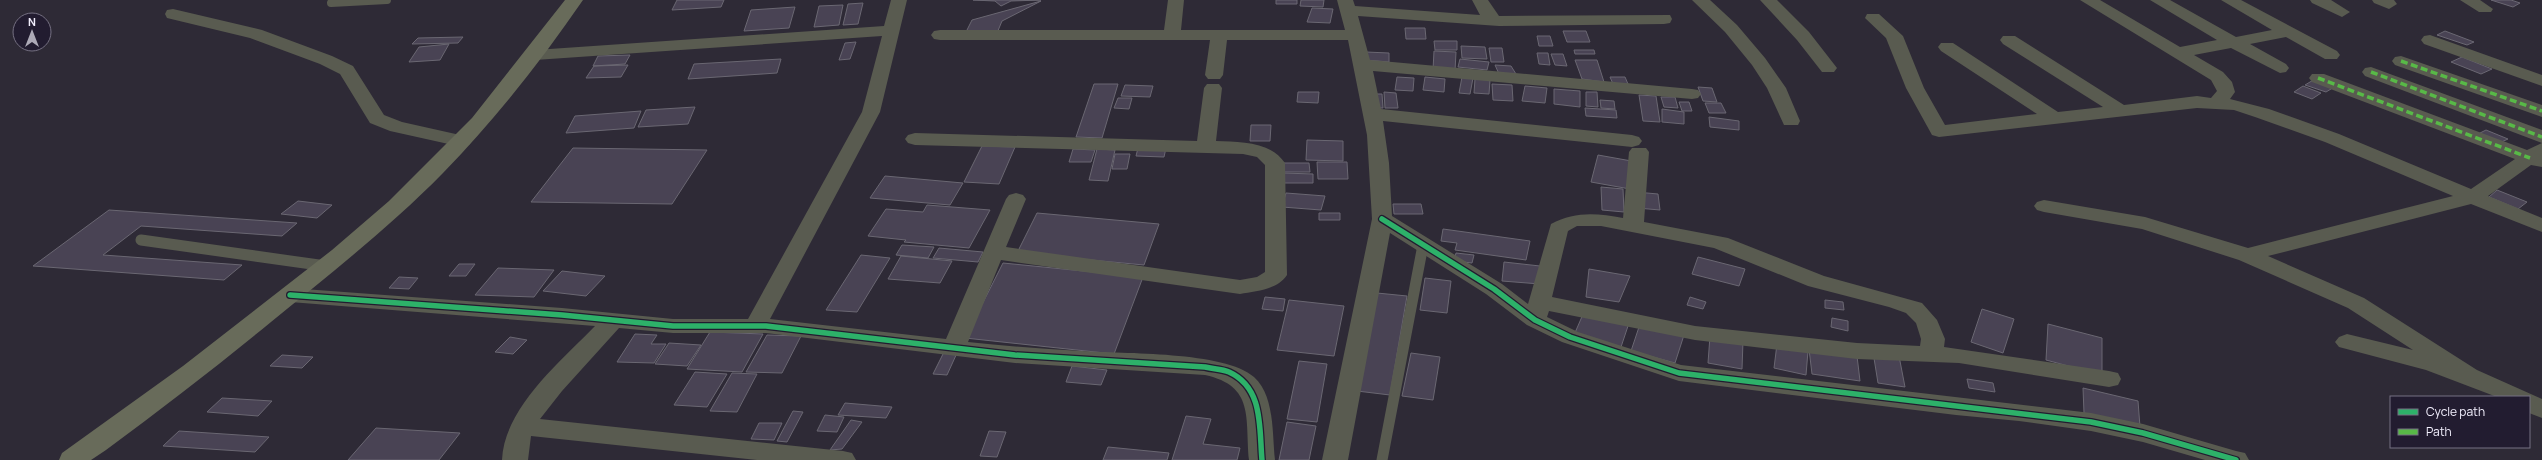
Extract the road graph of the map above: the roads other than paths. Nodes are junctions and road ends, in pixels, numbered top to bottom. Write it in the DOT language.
graph roads {
  1 [pos="387,0"];
  2 [pos="574,0"];
  3 [pos="898,0"];
  4 [pos="1176,0"];
  5 [pos="1480,0"];
  6 [pos="1700,0"];
  7 [pos="1768,0"];
  8 [pos="2088,0"];
  9 [pos="2158,0"];
  10 [pos="2229,0"];
  11 [pos="2318,0"];
  12 [pos="2468,0"];
  13 [pos="331,3"];
  14 [pos="1347,5"];
  15 [pos="2485,9"];
  16 [pos="2342,12"];
  17 [pos="174,14"];
  18 [pos="1873,18"];
  19 [pos="1664,19"];
  20 [pos="1491,20"];
  21 [pos="893,30"];
  22 [pos="2288,32"];
  23 [pos="940,35"];
  24 [pos="1172,35"];
  25 [pos="1219,35"];
  26 [pos="1356,35"];
  27 [pos="2009,40"];
  28 [pos="2430,40"];
  29 [pos="2234,42"];
  30 [pos="1947,47"];
  31 [pos="2176,53"];
  32 [pos="534,55"];
  33 [pos="2331,55"];
  34 [pos="2401,61"];
  35 [pos="1364,65"];
  36 [pos="1828,68"];
  37 [pos="2280,68"];
  38 [pos="2371,72"];
  39 [pos="2318,78"];
  40 [pos="2542,81"];
  41 [pos="1692,94"];
  42 [pos="2216,103"];
  43 [pos="2120,110"];
  44 [pos="2542,111"];
  45 [pos="1374,114"];
  46 [pos="2055,118"];
  47 [pos="1791,121"];
  48 [pos="2542,137"];
  49 [pos="916,139"];
  50 [pos="462,141"];
  51 [pos="1206,147"];
  52 [pos="2538,157"];
  53 [pos="2473,197"];
  54 [pos="1016,199"];
  55 [pos="2044,206"];
  56 [pos="1382,219"];
  57 [pos="1633,226"];
  58 [pos="2542,226"];
  59 [pos="141,240"];
  60 [pos="1423,245"];
  61 [pos="994,252"];
  62 [pos="2247,255"];
  63 [pos="326,266"];
  64 [pos="290,295"];
  65 [pos="1538,311"];
  66 [pos="613,320"];
  67 [pos="755,326"];
  68 [pos="2347,342"];
  69 [pos="954,347"];
  70 [pos="1931,353"];
  71 [pos="2468,375"];
  72 [pos="2109,379"];
  73 [pos="2516,396"];
  74 [pos="2530,403"];
  75 [pos="2542,409"];
  76 [pos="523,426"];
  77 [pos="72,460"];
  78 [pos="515,460"];
  79 [pos="843,460"];
  80 [pos="1262,460"];
  81 [pos="1335,460"];
  82 [pos="1382,460"];
  83 [pos="2236,460"];
  1 -- 13 [label="lane"];
  2 -- 32 [label="highway"];
  3 -- 21 [label="street"];
  4 -- 24 [label="street"];
  5 -- 20 [label="street"];
  6 -- 47 [label="street"];
  7 -- 36 [label="street"];
  8 -- 31 [label="street"];
  9 -- 29 [label="street"];
  10 -- 22 [label="street"];
  11 -- 16 [label="street"];
  12 -- 15 [label="street"];
  14 -- 20 [label="street"];
  14 -- 26 [label="street"];
  17 -- 50 [label="street"];
  18 -- 46 [label="street"];
  19 -- 20 [label="street"];
  21 -- 32 [label="street"];
  21 -- 67 [label="street"];
  22 -- 29 [label="street"];
  22 -- 33 [label="street"];
  23 -- 24 [label="street"];
  24 -- 25 [label="street"];
  25 -- 26 [label="street"];
  25 -- 51 [label="street"];
  26 -- 35 [label="street"];
  27 -- 43 [label="street"];
  28 -- 40 [label="street"];
  29 -- 31 [label="street"];
  29 -- 37 [label="street"];
  30 -- 46 [label="street"];
  31 -- 42 [label="street"];
  32 -- 50 [label="highway"];
  34 -- 44 [label="street"];
  35 -- 41 [label="street"];
  35 -- 45 [label="street"];
  38 -- 48 [label="street"];
  39 -- 52 [label="street"];
  42 -- 43 [label="street"];
  42 -- 53 [label="street"];
  43 -- 46 [label="street"];
  45 -- 56 [label="street"];
  45 -- 57 [label="street"];
  49 -- 51 [label="street"];
  50 -- 63 [label="highway"];
  51 -- 61 [label="street"];
  52 -- 53 [label="street"];
  53 -- 58 [label="street"];
  53 -- 62 [label="street"];
  54 -- 61 [label="street"];
  55 -- 62 [label="street"];
  56 -- 60 [label="street"];
  56 -- 81 [label="street"];
  57 -- 65 [label="street"];
  57 -- 70 [label="street"];
  59 -- 63 [label="lane"];
  60 -- 65 [label="street"];
  60 -- 82 [label="lane"];
  61 -- 69 [label="street"];
  62 -- 71 [label="street"];
  63 -- 64 [label="highway"];
  64 -- 66 [label="street"];
  64 -- 77 [label="highway"];
  65 -- 70 [label="street"];
  65 -- 83 [label="street"];
  66 -- 67 [label="street"];
  66 -- 76 [label="street"];
  67 -- 69 [label="street"];
  68 -- 71 [label="street"];
  69 -- 80 [label="street"];
  70 -- 72 [label="street"];
  71 -- 73 [label="street"];
  74 -- 75 [label="street"];
  76 -- 78 [label="street"];
  76 -- 79 [label="street"];
}
